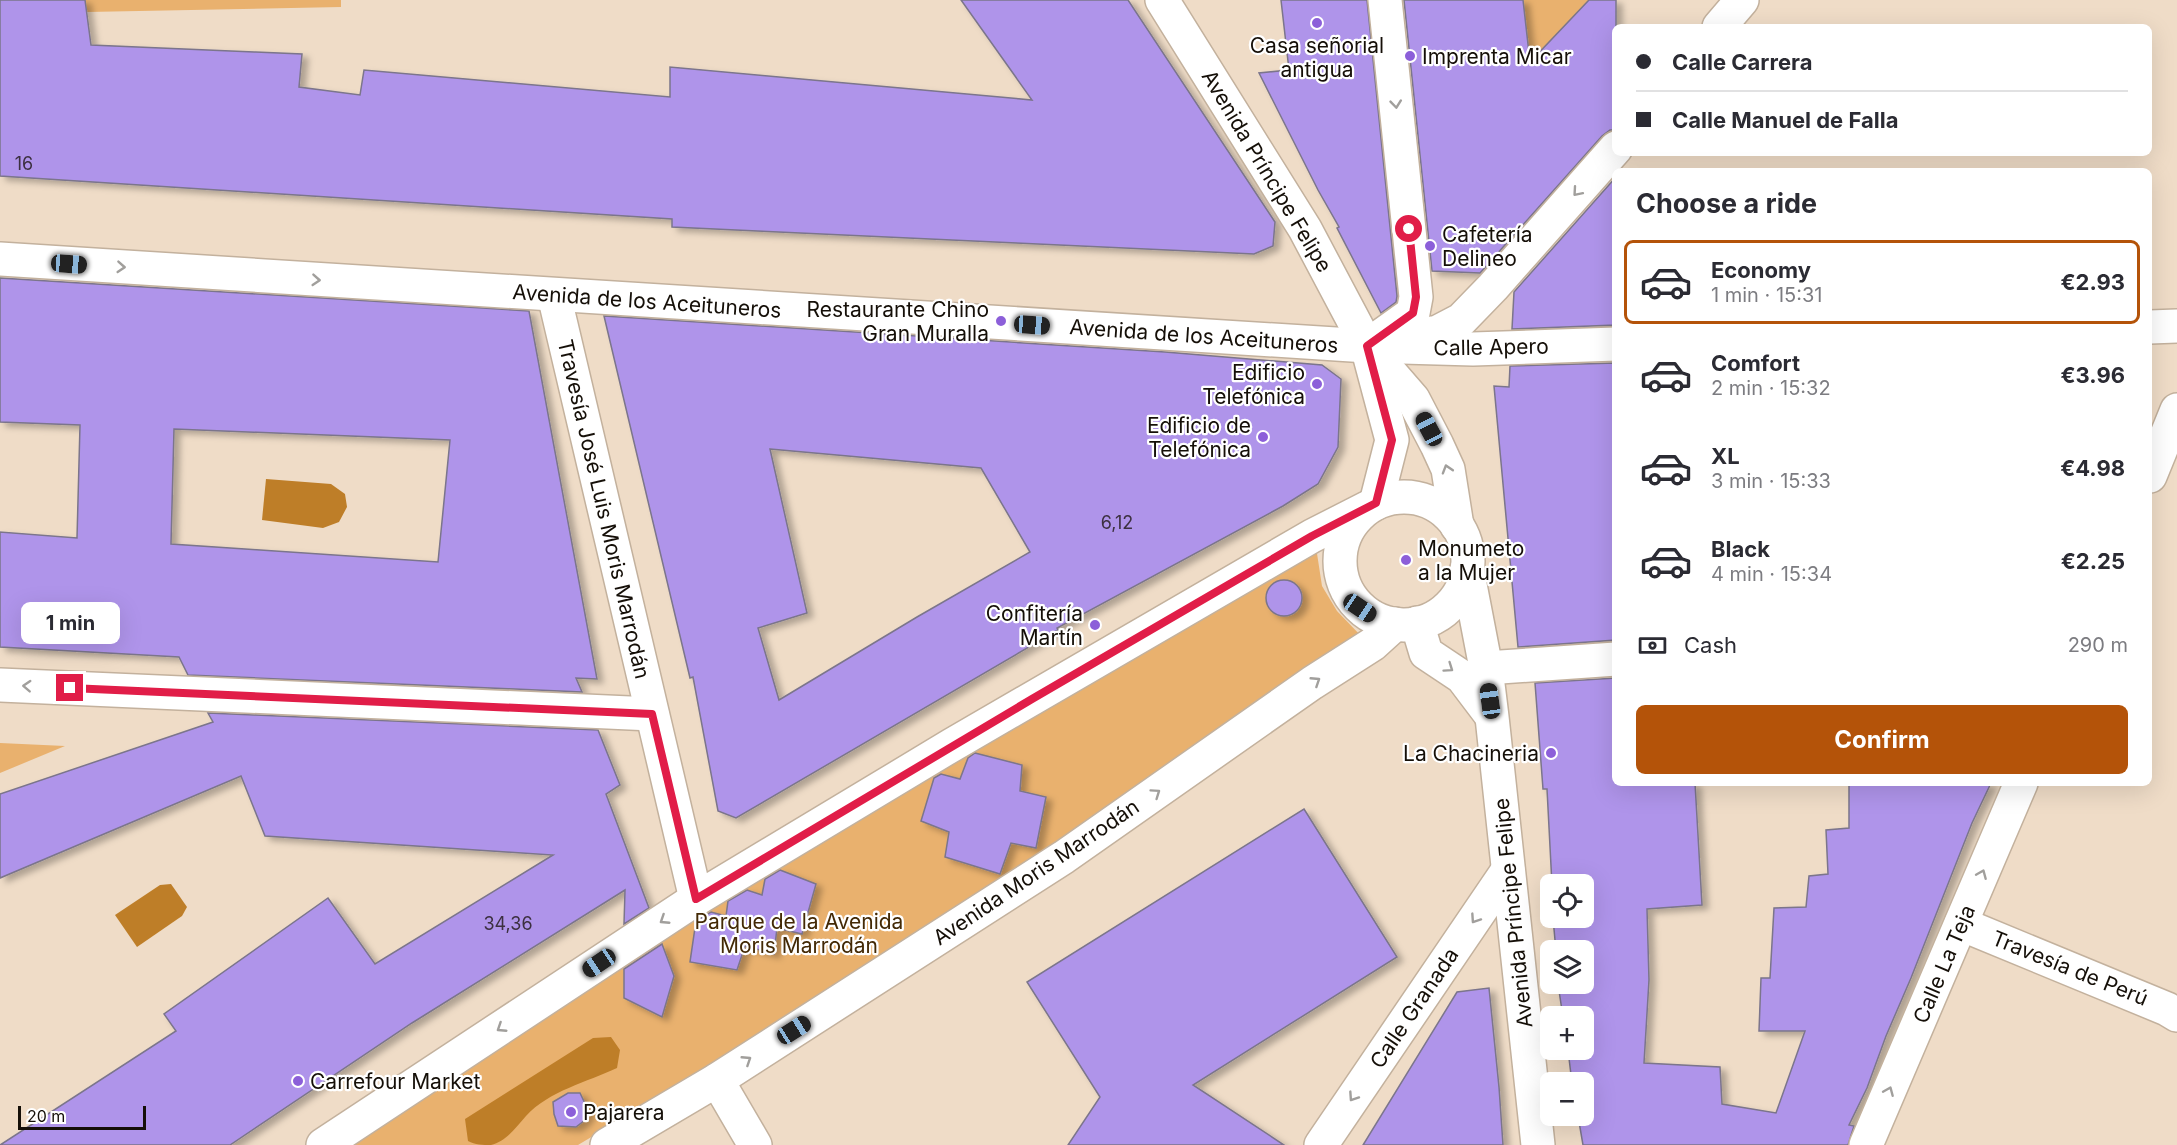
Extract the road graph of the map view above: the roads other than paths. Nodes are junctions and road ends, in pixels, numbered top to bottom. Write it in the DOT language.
graph roads {
  1 [pos="1162,0"];
  2 [pos="1385,0"];
  3 [pos="1742,0"];
  4 [pos="1722,24"];
  5 [pos="1612,153"];
  6 [pos="0,259"];
  7 [pos="554,295"];
  8 [pos="2177,326"];
  9 [pos="2152,327"];
  10 [pos="1612,344"];
  11 [pos="1367,346"];
  12 [pos="2177,410"];
  13 [pos="2152,471"];
  14 [pos="1371,506"];
  15 [pos="1457,526"];
  16 [pos="1467,569"];
  17 [pos="1406,624"];
  18 [pos="1612,659"];
  19 [pos="1486,668"];
  20 [pos="0,685"];
  21 [pos="652,714"];
  22 [pos="1492,717"];
  23 [pos="2019,786"];
  24 [pos="1508,870"];
  25 [pos="696,899"];
  26 [pos="1962,924"];
  27 [pos="2177,1015"];
  28 [pos="717,1080"];
  29 [pos="323,1145"];
  30 [pos="607,1145"];
  31 [pos="755,1145"];
  32 [pos="1320,1145"];
  33 [pos="1538,1145"];
  34 [pos="1866,1145"];
  1 -- 11 [label="street, Avenida Príncipe Felipe"];
  2 -- 11 [label="street, one-way"];
  3 -- 4 [label="street"];
  5 -- 11 [label="street, one-way"];
  6 -- 7 [label="street, Avenida de los Aceituneros, one-way"];
  7 -- 11 [label="street, Avenida de los Aceituneros"];
  7 -- 21 [label="street, Travesía José Luis Moris Marrodán"];
  8 -- 9 [label="street"];
  10 -- 11 [label="street, Calle Apero"];
  11 -- 14 [label="street, Avenida Príncipe Felipe"];
  15 -- 11 [label="street, Avenida Príncipe Felipe, one-way"];
  12 -- 13 [label="street"];
  14 -- 15 [label="street"];
  14 -- 17 [label="street"];
  14 -- 25 [label="street"];
  15 -- 16 [label="street"];
  16 -- 17 [label="street"];
  16 -- 19 [label="street, Avenida Príncipe Felipe"];
  17 -- 22 [label="street, one-way"];
  28 -- 17 [label="street, Avenida Moris Marrodán, one-way"];
  18 -- 19 [label="street"];
  19 -- 22 [label="street, Avenida Príncipe Felipe"];
  21 -- 20 [label="street, one-way"];
  21 -- 25 [label="street, Travesía José Luis Moris Marrodán"];
  22 -- 24 [label="street, Avenida Príncipe Felipe"];
  26 -- 23 [label="street, Calle La Teja, one-way"];
  24 -- 32 [label="street, Calle Granada, one-way"];
  24 -- 33 [label="street, Avenida Príncipe Felipe"];
  25 -- 29 [label="street, one-way"];
  26 -- 27 [label="street, Travesía de Perú"];
  34 -- 26 [label="street, Calle La Teja, one-way"];
  28 -- 30 [label="street, Avenida Moris Marrodán"];
  28 -- 31 [label="street"];
}
